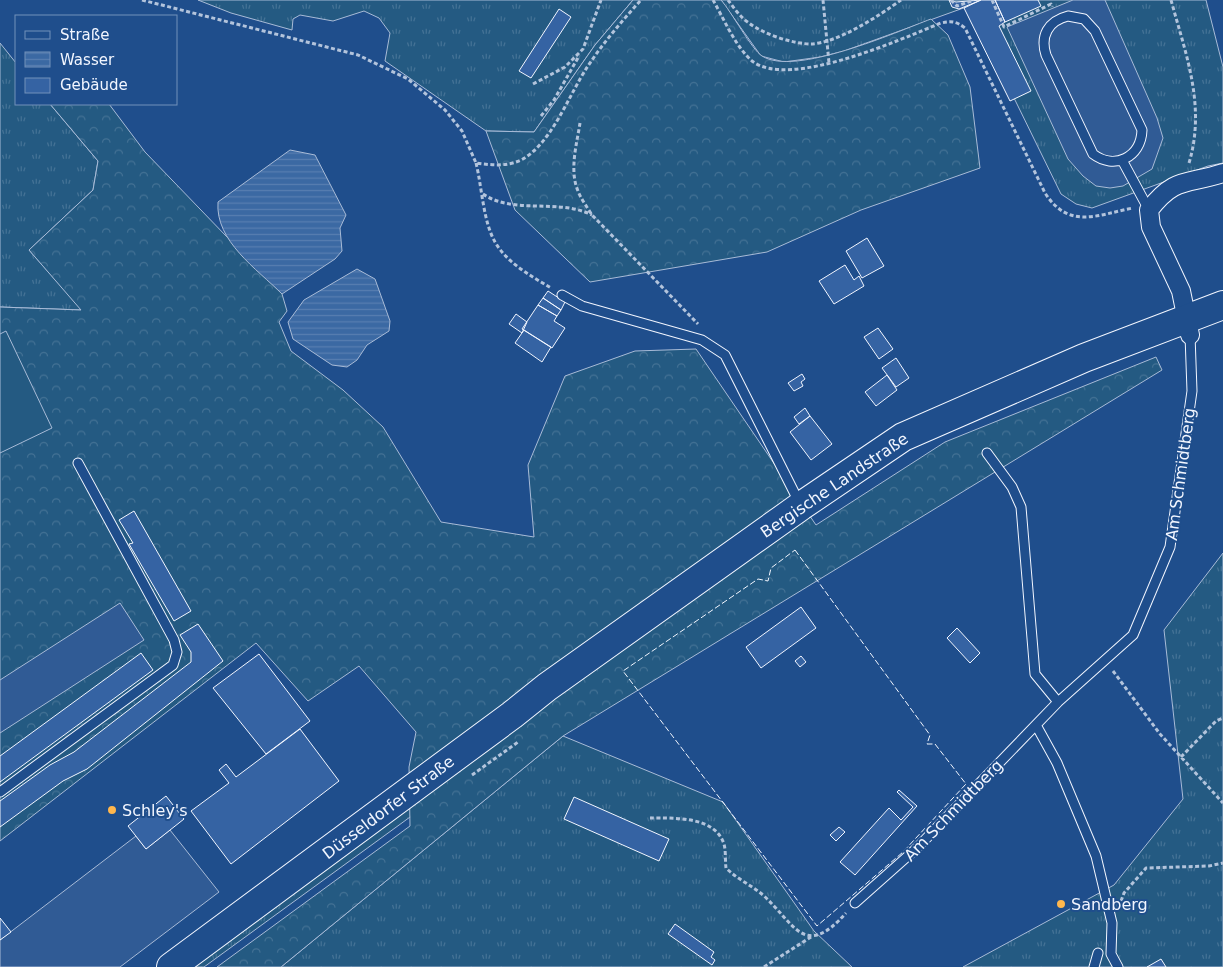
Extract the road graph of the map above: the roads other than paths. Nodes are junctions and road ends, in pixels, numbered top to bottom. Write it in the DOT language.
graph roads {
  1 [pos="1122,160"];
  2 [pos="1223,172"];
  3 [pos="1149,210"];
  4 [pos="562,295"];
  5 [pos="1223,305"];
  6 [pos="1189,326"];
  7 [pos="986,453"];
  8 [pos="78,463"];
  9 [pos="801,506"];
  10 [pos="604,646"];
  11 [pos="1058,702"];
  12 [pos="1036,726"];
  13 [pos="0,792"];
  14 [pos="855,903"];
  15 [pos="1098,953"];
  16 [pos="171,967"];
  17 [pos="1094,967"];
  18 [pos="1118,967"];
  1 -- 1 [label="lane"];
  1 -- 3 [label="lane"];
  2 -- 3 [label="street"];
  3 -- 6 [label="street, Am Schmidtberg"];
  4 -- 9 [label="lane"];
  5 -- 6 [label="main road, Bergische Landstraße"];
  6 -- 9 [label="main road, Bergische Landstraße"];
  6 -- 11 [label="lane, Am Schmidtberg"];
  7 -- 11 [label="lane"];
  8 -- 13 [label="lane"];
  9 -- 10 [label="main road, Bergische Landstraße"];
  10 -- 16 [label="main road, Düsseldorfer Straße"];
  11 -- 12 [label="lane, Am Schmidtberg"];
  12 -- 14 [label="lane, Am Schmidtberg"];
  12 -- 18 [label="lane"];
  15 -- 17 [label="lane"];
}
